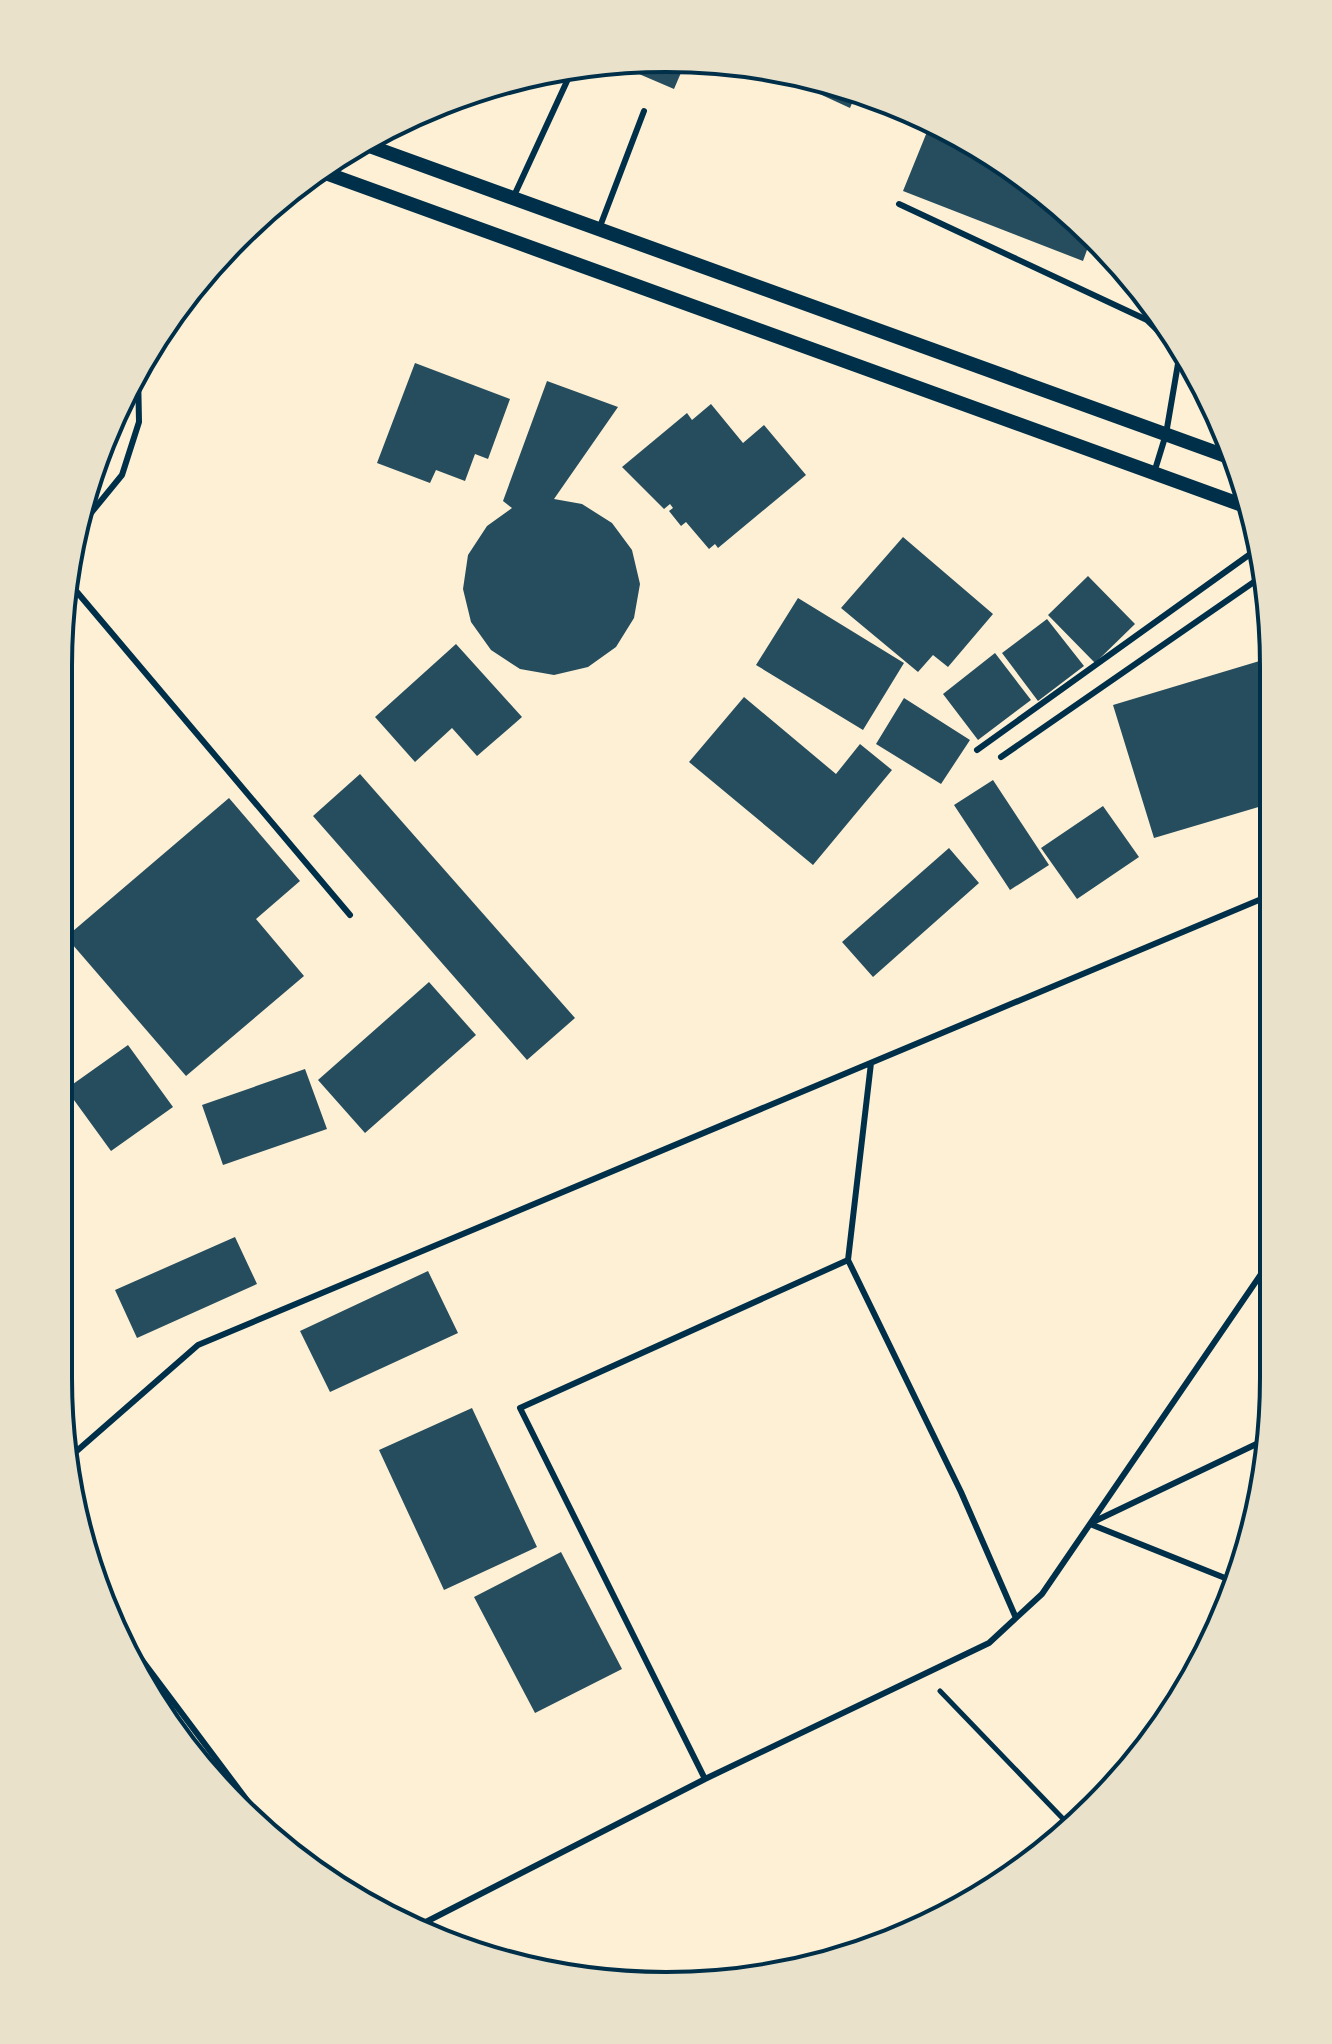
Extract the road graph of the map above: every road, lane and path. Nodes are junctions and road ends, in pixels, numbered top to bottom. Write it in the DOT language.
graph roads {
  1 [pos="567,80"];
  2 [pos="644,111"];
  3 [pos="376,148"];
  4 [pos="331,175"];
  5 [pos="513,198"];
  6 [pos="899,204"];
  7 [pos="599,229"];
  8 [pos="1152,325"];
  9 [pos="1178,365"];
  10 [pos="138,393"];
  11 [pos="1166,434"];
  12 [pos="1220,454"];
  13 [pos="1154,473"];
  14 [pos="1237,503"];
  15 [pos="92,512"];
  16 [pos="1250,554"];
  17 [pos="1254,582"];
  18 [pos="77,592"];
  19 [pos="977,750"];
  20 [pos="1001,757"];
  21 [pos="1260,900"];
  22 [pos="350,915"];
  23 [pos="871,1063"];
  24 [pos="848,1260"];
  25 [pos="1260,1276"];
  26 [pos="1256,1444"];
  27 [pos="77,1451"];
  28 [pos="1090,1524"];
  29 [pos="1225,1578"];
  30 [pos="1016,1618"];
  31 [pos="148,1669"];
  32 [pos="923,1675"];
  33 [pos="705,1779"];
  34 [pos="243,1795"];
  35 [pos="1064,1820"];
  36 [pos="427,1922"];
  1 -- 5 [label="lane"];
  2 -- 7 [label="lane"];
  3 -- 5 [label="street"];
  4 -- 13 [label="street"];
  5 -- 7 [label="street"];
  6 -- 8 [label="lane"];
  7 -- 11 [label="street"];
  9 -- 11 [label="lane"];
  10 -- 15 [label="lane"];
  11 -- 12 [label="street"];
  11 -- 13 [label="lane"];
  13 -- 14 [label="street"];
  16 -- 19 [label="lane"];
  17 -- 20 [label="lane"];
  18 -- 22 [label="lane"];
  21 -- 23 [label="lane"];
  23 -- 24 [label="lane"];
  23 -- 27 [label="lane"];
  24 -- 30 [label="lane"];
  24 -- 33 [label="lane"];
  25 -- 28 [label="lane"];
  26 -- 28 [label="lane"];
  28 -- 29 [label="lane"];
  28 -- 30 [label="lane"];
  30 -- 32 [label="lane"];
  31 -- 34 [label="lane"];
  32 -- 33 [label="lane"];
  32 -- 35 [label="path"];
  33 -- 36 [label="lane"];
}
